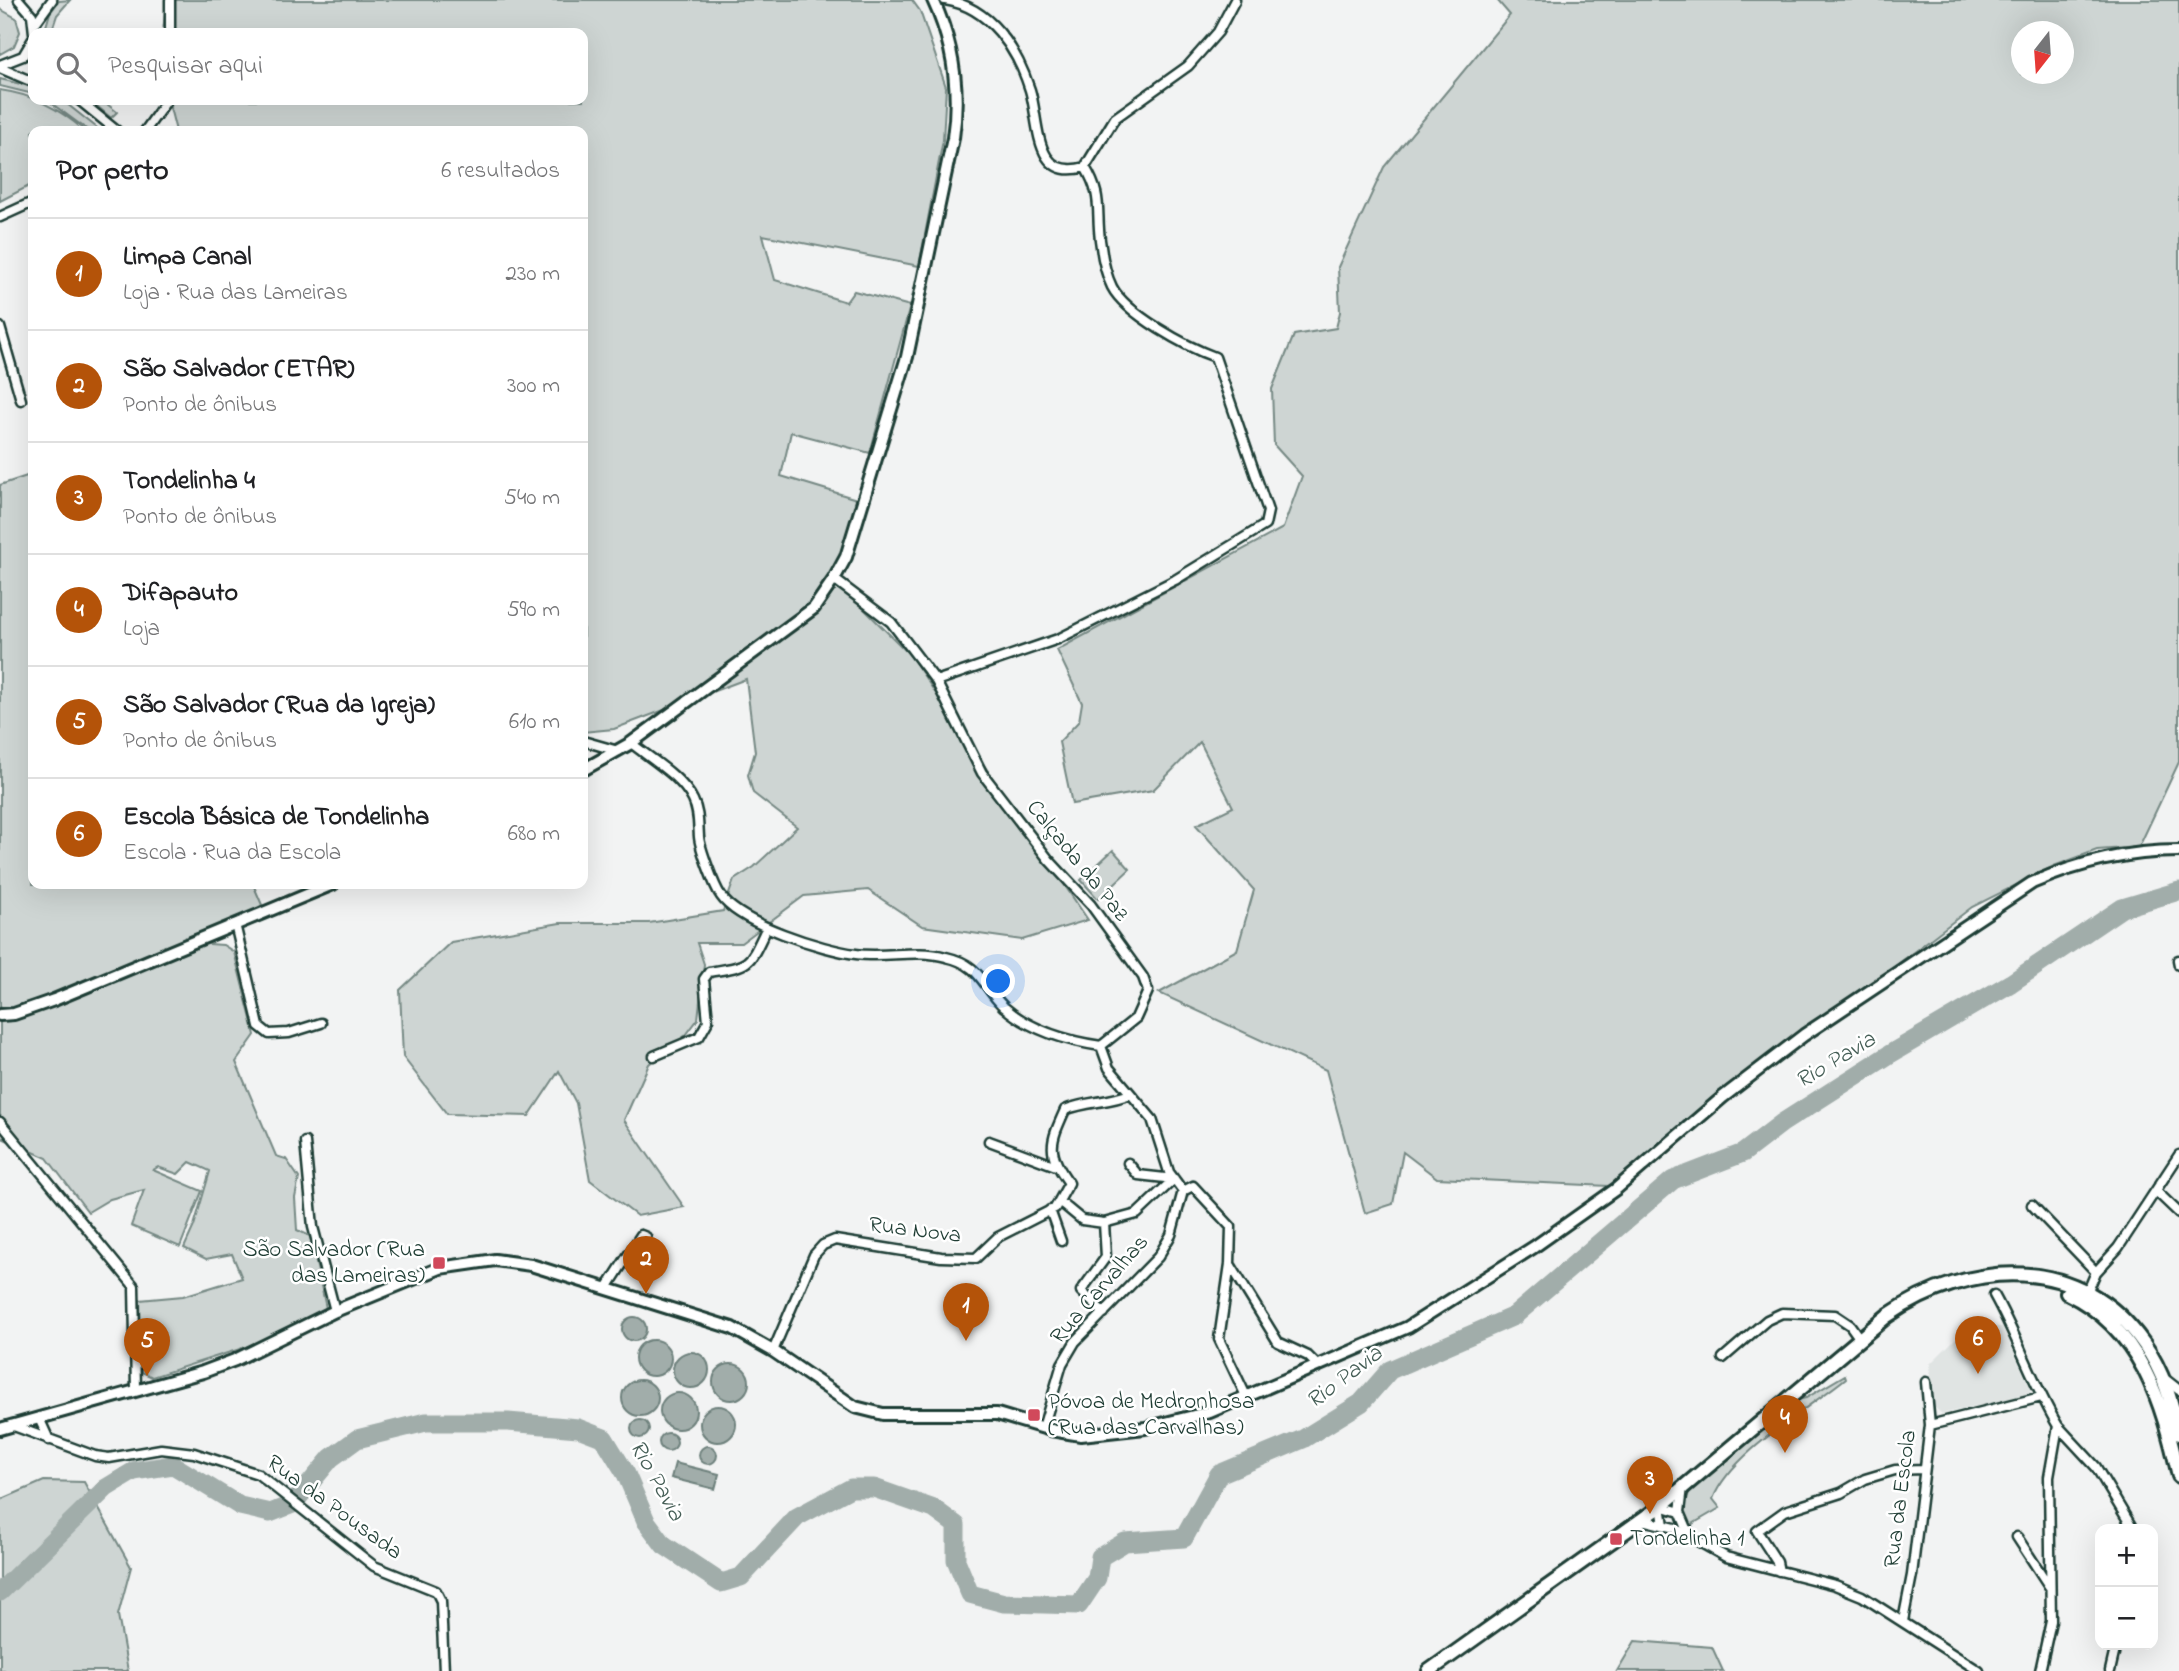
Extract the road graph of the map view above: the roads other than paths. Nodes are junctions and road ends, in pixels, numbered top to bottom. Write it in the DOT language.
graph roads {
  1 [pos="19,0"];
  2 [pos="52,0"];
  3 [pos="170,0"];
  4 [pos="933,0"];
  5 [pos="946,0"];
  6 [pos="1236,0"];
  7 [pos="34,28"];
  8 [pos="35,28"];
  9 [pos="170,28"];
  10 [pos="28,48"];
  11 [pos="0,67"];
  12 [pos="28,80"];
  13 [pos="85,105"];
  14 [pos="163,105"];
  15 [pos="111,126"];
  16 [pos="149,126"];
  17 [pos="1085,167"];
  18 [pos="28,204"];
  19 [pos="0,217"];
  20 [pos="0,327"];
  21 [pos="21,400"];
  22 [pos="834,579"];
  23 [pos="936,681"];
  24 [pos="588,742"];
  25 [pos="631,743"];
  26 [pos="618,751"];
  27 [pos="588,767"];
  28 [pos="2179,851"];
  29 [pos="321,889"];
  30 [pos="235,924"];
  31 [pos="766,929"];
  32 [pos="2178,960"];
  33 [pos="2179,965"];
  34 [pos="0,1015"];
  35 [pos="321,1023"];
  36 [pos="1101,1046"];
  37 [pos="654,1056"];
  38 [pos="1130,1094"];
  39 [pos="0,1122"];
  40 [pos="989,1141"];
  41 [pos="305,1142"];
  42 [pos="2179,1154"];
  43 [pos="1128,1163"];
  44 [pos="1056,1166"];
  45 [pos="1174,1179"];
  46 [pos="1182,1191"];
  47 [pos="2156,1191"];
  48 [pos="1059,1200"];
  49 [pos="2032,1205"];
  50 [pos="1050,1210"];
  51 [pos="2179,1213"];
  52 [pos="1104,1223"];
  53 [pos="646,1237"];
  54 [pos="1061,1241"];
  55 [pos="1230,1264"];
  56 [pos="2096,1272"];
  57 [pos="1975,1276"];
  58 [pos="607,1288"];
  59 [pos="2087,1293"];
  60 [pos="1994,1295"];
  61 [pos="335,1311"];
  62 [pos="1104,1313"];
  63 [pos="2110,1321"];
  64 [pos="1860,1339"];
  65 [pos="773,1351"];
  66 [pos="1723,1358"];
  67 [pos="1317,1366"];
  68 [pos="2162,1377"];
  69 [pos="1926,1382"];
  70 [pos="136,1390"];
  71 [pos="2179,1390"];
  72 [pos="1245,1396"];
  73 [pos="2041,1397"];
  74 [pos="2175,1402"];
  75 [pos="39,1418"];
  76 [pos="1930,1425"];
  77 [pos="2058,1426"];
  78 [pos="6,1427"];
  79 [pos="1043,1428"];
  80 [pos="2179,1432"];
  81 [pos="49,1440"];
  82 [pos="2174,1455"];
  83 [pos="1923,1469"];
  84 [pos="2179,1476"];
  85 [pos="1683,1488"];
  86 [pos="1661,1506"];
  87 [pos="1680,1512"];
  88 [pos="1642,1520"];
  89 [pos="2130,1524"];
  90 [pos="1664,1525"];
  91 [pos="1690,1536"];
  92 [pos="2017,1537"];
  93 [pos="1779,1571"];
  94 [pos="2049,1586"];
  95 [pos="1903,1621"];
  96 [pos="2115,1650"];
  97 [pos="444,1671"];
  98 [pos="1429,1671"];
  99 [pos="1979,1671"];
  100 [pos="2040,1671"];
  101 [pos="2110,1671"];
  1 -- 7 [label="street"];
  2 -- 8 [label="street"];
  3 -- 9 [label="street"];
  4 -- 22 [label="street"];
  5 -- 17 [label="street"];
  6 -- 17 [label="street"];
  10 -- 11 [label="street"];
  11 -- 12 [label="street"];
  13 -- 15 [label="street"];
  14 -- 16 [label="street"];
  17 -- 23 [label="street"];
  18 -- 19 [label="street"];
  20 -- 21 [label="street"];
  22 -- 23 [label="street, Calçada da Paz"];
  22 -- 25 [label="street"];
  23 -- 36 [label="street, Calçada da Paz"];
  24 -- 26 [label="street"];
  25 -- 26 [label="street"];
  25 -- 31 [label="street"];
  26 -- 27 [label="street"];
  28 -- 67 [label="street"];
  29 -- 30 [label="street"];
  30 -- 34 [label="street"];
  30 -- 35 [label="street"];
  31 -- 36 [label="street"];
  31 -- 37 [label="street"];
  32 -- 33 [label="street"];
  36 -- 38 [label="street"];
  38 -- 44 [label="street"];
  38 -- 45 [label="street"];
  39 -- 70 [label="street"];
  40 -- 44 [label="street"];
  41 -- 61 [label="street"];
  42 -- 47 [label="street"];
  43 -- 45 [label="street"];
  44 -- 48 [label="street"];
  45 -- 46 [label="street"];
  45 -- 52 [label="street"];
  46 -- 55 [label="street"];
  46 -- 62 [label="street, Rua Carvalhas"];
  47 -- 51 [label="street"];
  47 -- 56 [label="street"];
  48 -- 50 [label="street, Rua Nova"];
  48 -- 52 [label="street"];
  49 -- 56 [label="street"];
  50 -- 54 [label="street"];
  50 -- 65 [label="street, Rua Nova"];
  52 -- 62 [label="street"];
  53 -- 58 [label="street"];
  55 -- 67 [label="street"];
  55 -- 72 [label="street"];
  56 -- 59 [label="street"];
  57 -- 59 [label="main road"];
  57 -- 63 [label="main road"];
  57 -- 64 [label="main road"];
  58 -- 61 [label="street"];
  58 -- 65 [label="street"];
  59 -- 68 [label="main road"];
  60 -- 73 [label="street"];
  61 -- 70 [label="street"];
  62 -- 79 [label="street, Rua Carvalhas"];
  63 -- 74 [label="main road"];
  63 -- 82 [label="main road"];
  64 -- 66 [label="street"];
  64 -- 85 [label="main road"];
  65 -- 79 [label="street"];
  67 -- 72 [label="street"];
  68 -- 71 [label="street"];
  68 -- 74 [label="main road"];
  69 -- 76 [label="street, Rua da Escola"];
  70 -- 75 [label="street"];
  72 -- 79 [label="street"];
  73 -- 76 [label="street"];
  73 -- 77 [label="street"];
  74 -- 80 [label="main road"];
  74 -- 82 [label="main road"];
  75 -- 78 [label="street"];
  75 -- 81 [label="street"];
  76 -- 83 [label="street, Rua da Escola"];
  77 -- 89 [label="street"];
  77 -- 94 [label="street"];
  78 -- 81 [label="street, Rua da Pousada"];
  81 -- 97 [label="street, Rua da Pousada"];
  82 -- 84 [label="main road"];
  83 -- 93 [label="street"];
  83 -- 95 [label="street, Rua da Escola"];
  85 -- 86 [label="main road"];
  85 -- 87 [label="street"];
  86 -- 87 [label="street"];
  86 -- 88 [label="main road"];
  86 -- 90 [label="street"];
  87 -- 91 [label="street"];
  88 -- 90 [label="street"];
  88 -- 98 [label="main road"];
  90 -- 91 [label="street"];
  91 -- 93 [label="street"];
  92 -- 94 [label="street"];
  93 -- 95 [label="street"];
  94 -- 100 [label="street"];
  95 -- 99 [label="street"];
  96 -- 101 [label="street"];
}
